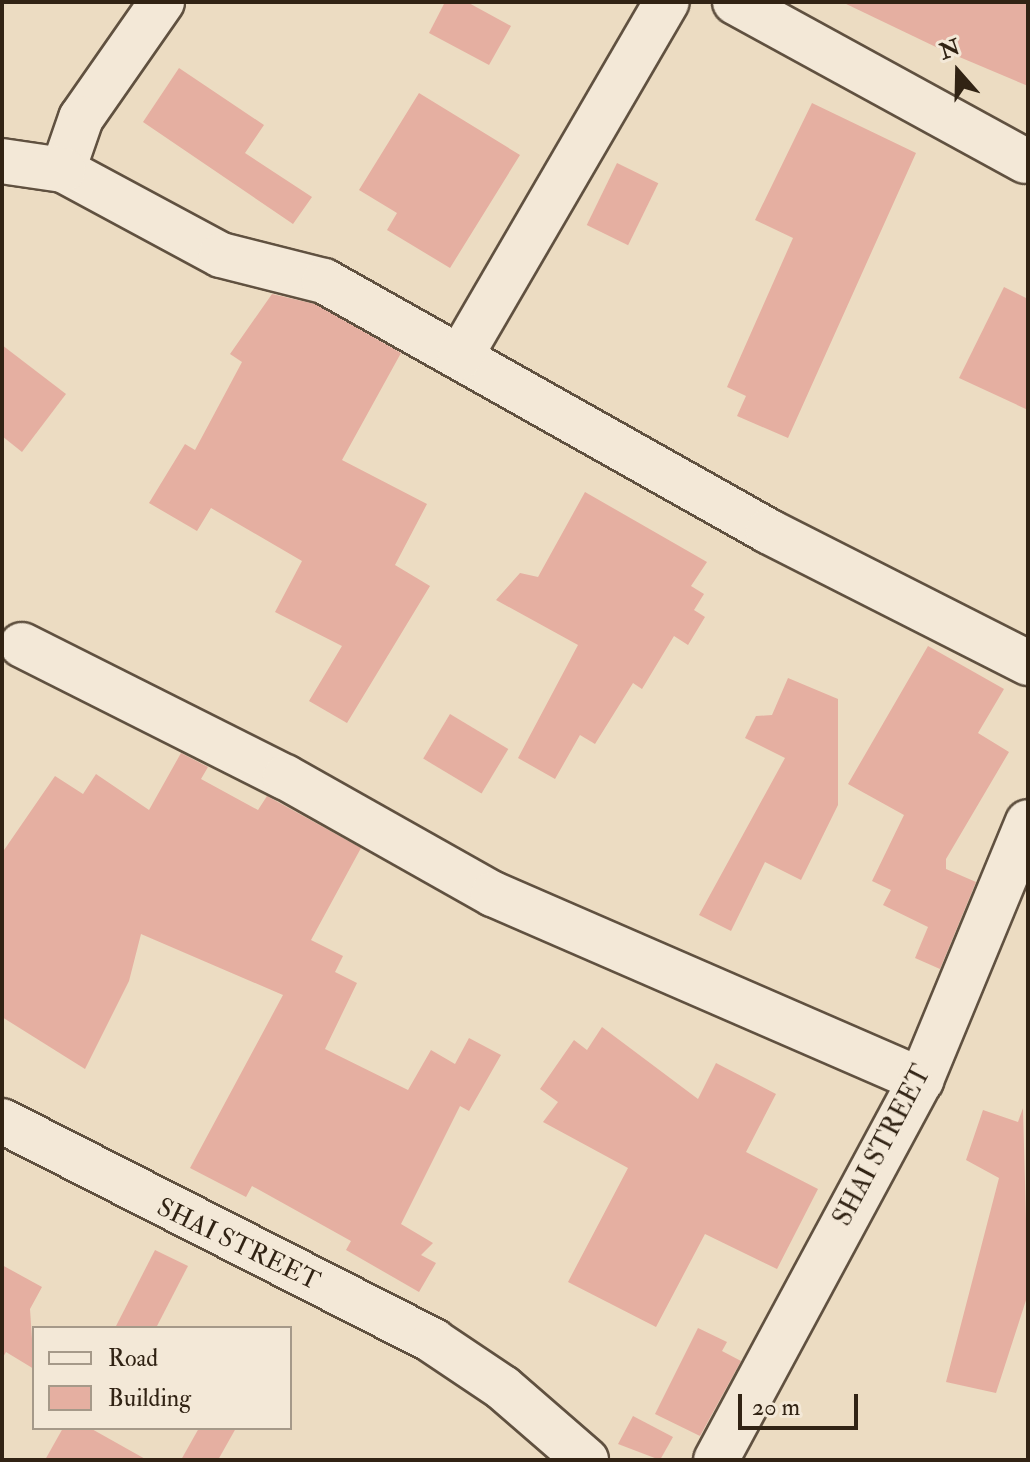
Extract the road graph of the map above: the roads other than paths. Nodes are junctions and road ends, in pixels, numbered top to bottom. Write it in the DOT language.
graph roads {
  1 [pos="162,2"];
  2 [pos="667,2"];
  3 [pos="735,2"];
  4 [pos="2,161"];
  5 [pos="1025,161"];
  6 [pos="63,170"];
  7 [pos="460,357"];
  8 [pos="22,645"];
  9 [pos="1028,663"];
  10 [pos="1028,822"];
  11 [pos="921,1080"];
  12 [pos="2,1121"];
  13 [pos="586,1460"];
  14 [pos="716,1460"];
  1 -- 6 [label="street"];
  2 -- 7 [label="street"];
  3 -- 5 [label="street"];
  4 -- 6 [label="street"];
  6 -- 7 [label="street"];
  7 -- 9 [label="street"];
  8 -- 11 [label="street"];
  10 -- 11 [label="street, SHAI STREET"];
  11 -- 14 [label="street, SHAI STREET"];
  12 -- 13 [label="street, SHAI STREET"];
}
